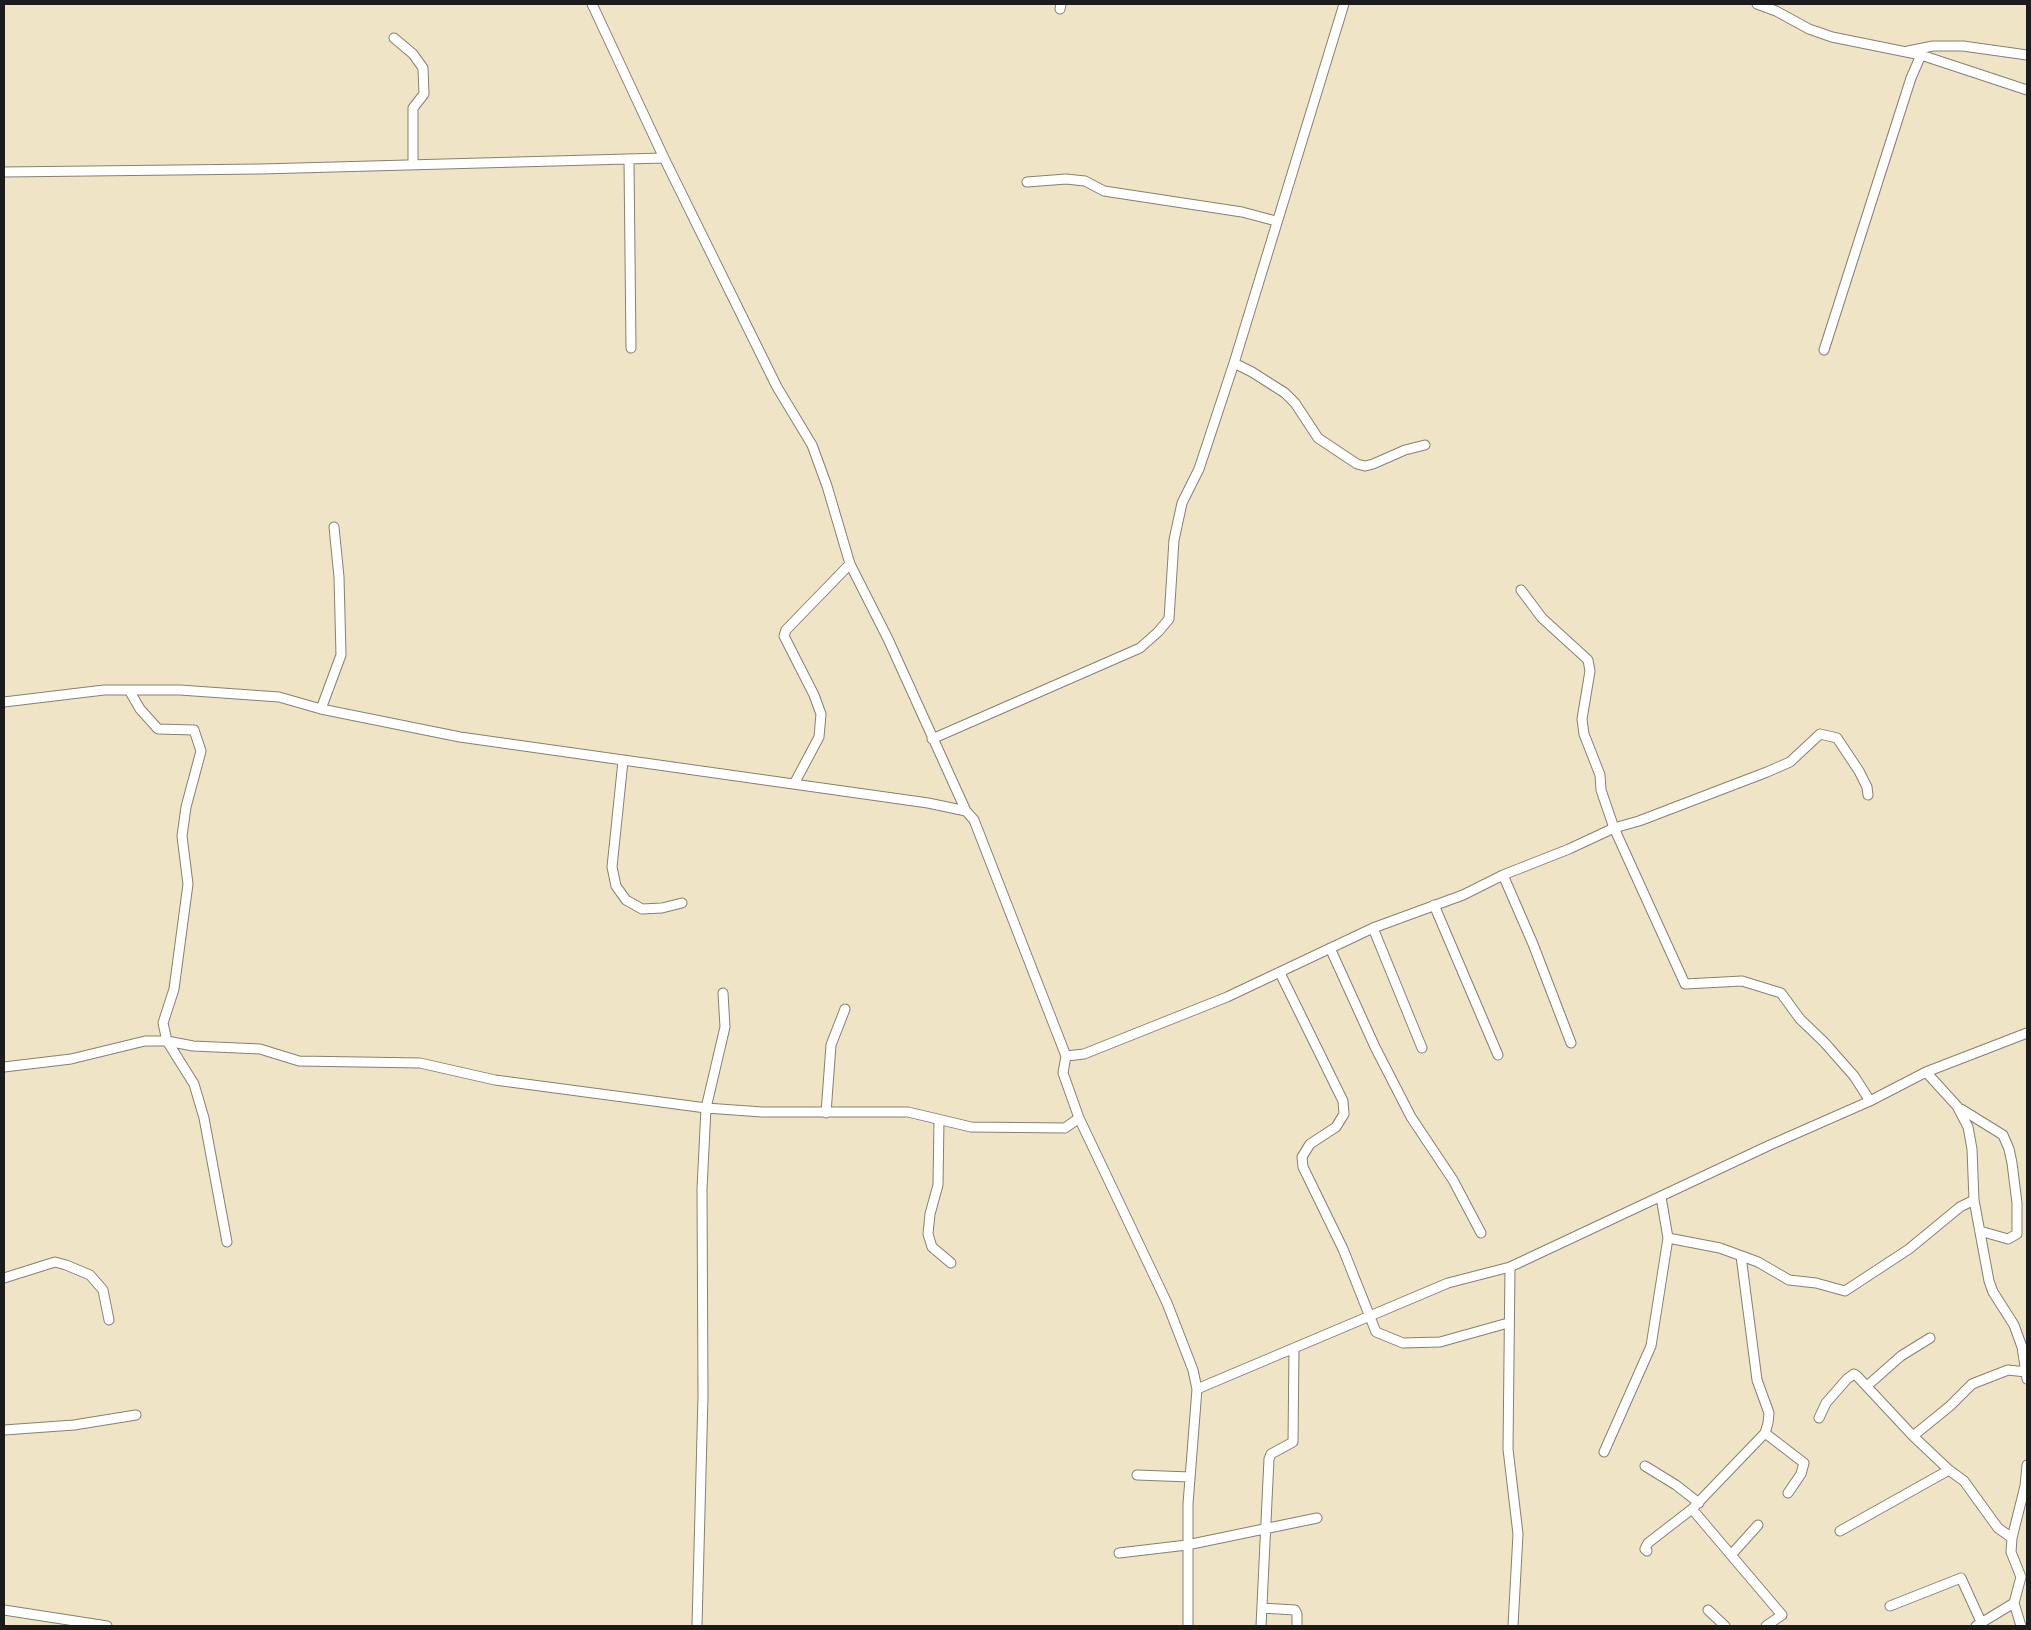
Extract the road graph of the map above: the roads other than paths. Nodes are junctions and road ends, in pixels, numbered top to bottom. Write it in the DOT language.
graph roads {
  1 [pos="592,4"];
  2 [pos="1344,4"];
  3 [pos="1758,4"];
  4 [pos="394,38"];
  5 [pos="1900,53"];
  6 [pos="1921,55"];
  7 [pos="2027,55"];
  8 [pos="2027,90"];
  9 [pos="664,158"];
  10 [pos="629,161"];
  11 [pos="413,166"];
  12 [pos="4,172"];
  13 [pos="1027,182"];
  14 [pos="1276,221"];
  15 [pos="631,348"];
  16 [pos="1824,350"];
  17 [pos="1234,363"];
  18 [pos="1425,445"];
  19 [pos="334,527"];
  20 [pos="850,564"];
  21 [pos="1521,590"];
  22 [pos="129,690"];
  23 [pos="4,702"];
  24 [pos="321,709"];
  25 [pos="932,738"];
  26 [pos="623,761"];
  27 [pos="794,784"];
  28 [pos="1868,795"];
  29 [pos="966,811"];
  30 [pos="1614,828"];
  31 [pos="1503,875"];
  32 [pos="682,903"];
  33 [pos="1434,905"];
  34 [pos="1373,928"];
  35 [pos="1330,948"];
  36 [pos="1280,973"];
  37 [pos="723,993"];
  38 [pos="845,1009"];
  39 [pos="2027,1033"];
  40 [pos="167,1041"];
  41 [pos="1571,1043"];
  42 [pos="1422,1048"];
  43 [pos="1498,1055"];
  44 [pos="1066,1056"];
  45 [pos="4,1067"];
  46 [pos="1926,1072"];
  47 [pos="1870,1102"];
  48 [pos="1957,1106"];
  49 [pos="706,1108"];
  50 [pos="826,1113"];
  51 [pos="1079,1118"];
  52 [pos="939,1120"];
  53 [pos="1661,1197"];
  54 [pos="1974,1200"];
  55 [pos="1980,1231"];
  56 [pos="1481,1233"];
  57 [pos="1668,1238"];
  58 [pos="226,1242"];
  59 [pos="1741,1256"];
  60 [pos="951,1263"];
  61 [pos="1510,1267"];
  62 [pos="4,1278"];
  63 [pos="1371,1317"];
  64 [pos="109,1320"];
  65 [pos="1508,1323"];
  66 [pos="1930,1338"];
  67 [pos="2025,1347"];
  68 [pos="1294,1349"];
  69 [pos="2027,1375"];
  70 [pos="1867,1386"];
  71 [pos="1197,1389"];
  72 [pos="136,1415"];
  73 [pos="1819,1418"];
  74 [pos="4,1430"];
  75 [pos="1765,1433"];
  76 [pos="1913,1436"];
  77 [pos="1604,1452"];
  78 [pos="1645,1466"];
  79 [pos="2027,1466"];
  80 [pos="1949,1470"];
  81 [pos="1138,1475"];
  82 [pos="2027,1475"];
  83 [pos="1190,1477"];
  84 [pos="1788,1493"];
  85 [pos="1695,1506"];
  86 [pos="1316,1518"];
  87 [pos="1758,1525"];
  88 [pos="1266,1527"];
  89 [pos="1840,1531"];
  90 [pos="2012,1538"];
  91 [pos="1187,1545"];
  92 [pos="1648,1551"];
  93 [pos="1119,1553"];
  94 [pos="1731,1555"];
  95 [pos="2014,1603"];
  96 [pos="1890,1606"];
  97 [pos="1262,1608"];
  98 [pos="4,1610"];
  99 [pos="1708,1610"];
  100 [pos="1979,1625"];
  101 [pos="106,1626"];
  102 [pos="697,1626"];
  103 [pos="1188,1626"];
  104 [pos="1260,1626"];
  105 [pos="1297,1626"];
  106 [pos="1513,1626"];
  107 [pos="1725,1626"];
  108 [pos="1766,1626"];
  109 [pos="2021,1626"];
  1 -- 9 [label="street"];
  2 -- 14 [label="street"];
  3 -- 5 [label="street"];
  4 -- 11 [label="street"];
  5 -- 6 [label="street"];
  5 -- 7 [label="street"];
  6 -- 8 [label="street"];
  6 -- 16 [label="street"];
  9 -- 10 [label="street"];
  9 -- 20 [label="street"];
  10 -- 11 [label="street"];
  10 -- 15 [label="street"];
  11 -- 12 [label="street"];
  13 -- 14 [label="street"];
  14 -- 17 [label="street"];
  17 -- 18 [label="street"];
  17 -- 25 [label="street"];
  19 -- 24 [label="street"];
  20 -- 25 [label="street"];
  20 -- 27 [label="street"];
  21 -- 30 [label="street"];
  22 -- 23 [label="street"];
  22 -- 24 [label="street"];
  22 -- 40 [label="street"];
  24 -- 26 [label="street"];
  25 -- 29 [label="street"];
  26 -- 27 [label="street"];
  26 -- 32 [label="street"];
  27 -- 29 [label="street"];
  28 -- 30 [label="street"];
  29 -- 44 [label="street"];
  30 -- 31 [label="street"];
  30 -- 47 [label="street"];
  31 -- 33 [label="street"];
  31 -- 41 [label="street"];
  33 -- 34 [label="street"];
  33 -- 43 [label="street"];
  34 -- 35 [label="street"];
  34 -- 42 [label="street"];
  35 -- 36 [label="street"];
  35 -- 56 [label="street"];
  36 -- 44 [label="street"];
  36 -- 63 [label="street"];
  37 -- 49 [label="street"];
  38 -- 50 [label="street"];
  39 -- 46 [label="street"];
  40 -- 45 [label="street"];
  40 -- 49 [label="street"];
  40 -- 58 [label="street"];
  44 -- 51 [label="street"];
  46 -- 47 [label="street"];
  46 -- 48 [label="street"];
  47 -- 53 [label="street"];
  48 -- 54 [label="street"];
  48 -- 55 [label="street"];
  49 -- 50 [label="street"];
  49 -- 102 [label="street"];
  50 -- 52 [label="street"];
  51 -- 52 [label="street"];
  51 -- 71 [label="street"];
  52 -- 60 [label="street"];
  53 -- 57 [label="street"];
  53 -- 61 [label="street"];
  54 -- 55 [label="street"];
  54 -- 59 [label="street"];
  55 -- 67 [label="street"];
  57 -- 59 [label="street"];
  57 -- 77 [label="street"];
  59 -- 75 [label="street"];
  61 -- 63 [label="street"];
  61 -- 65 [label="street"];
  62 -- 64 [label="street"];
  63 -- 65 [label="street"];
  63 -- 68 [label="street"];
  65 -- 106 [label="street"];
  66 -- 70 [label="street"];
  67 -- 69 [label="street"];
  68 -- 71 [label="street"];
  68 -- 88 [label="street"];
  69 -- 76 [label="street"];
  70 -- 73 [label="street"];
  70 -- 76 [label="street"];
  71 -- 83 [label="street"];
  72 -- 74 [label="street"];
  75 -- 84 [label="street"];
  75 -- 85 [label="street"];
  76 -- 80 [label="street"];
  78 -- 85 [label="street"];
  79 -- 82 [label="street"];
  80 -- 89 [label="street"];
  80 -- 90 [label="street"];
  81 -- 83 [label="street"];
  82 -- 90 [label="street"];
  83 -- 91 [label="street"];
  85 -- 92 [label="street"];
  85 -- 94 [label="street"];
  86 -- 88 [label="street"];
  87 -- 94 [label="street"];
  88 -- 91 [label="street"];
  88 -- 97 [label="street"];
  90 -- 95 [label="street"];
  91 -- 93 [label="street"];
  91 -- 103 [label="street"];
  94 -- 108 [label="street"];
  95 -- 100 [label="street"];
  95 -- 109 [label="street"];
  96 -- 100 [label="street"];
  97 -- 104 [label="street"];
  97 -- 105 [label="street"];
  98 -- 101 [label="street"];
  99 -- 107 [label="street"];
}
